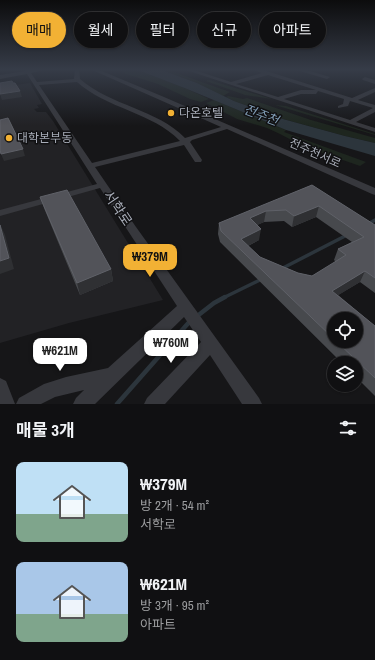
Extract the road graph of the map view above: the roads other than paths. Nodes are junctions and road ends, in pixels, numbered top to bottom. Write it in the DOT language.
graph roads {
  1 [pos="38,88"];
  2 [pos="89,88"];
  3 [pos="134,88"];
  4 [pos="242,88"];
  5 [pos="315,88"];
  6 [pos="322,90"];
  7 [pos="375,90"];
  8 [pos="280,98"];
  9 [pos="351,99"];
  10 [pos="340,107"];
  11 [pos="375,107"];
  12 [pos="375,110"];
  13 [pos="350,122"];
  14 [pos="227,127"];
  15 [pos="375,130"];
  16 [pos="186,142"];
  17 [pos="198,160"];
  18 [pos="89,166"];
  19 [pos="102,185"];
  20 [pos="375,192"];
  21 [pos="0,213"];
  22 [pos="187,310"];
  23 [pos="211,343"];
  24 [pos="111,376"];
  25 [pos="0,387"];
  26 [pos="6,404"];
  27 [pos="25,404"];
  28 [pos="82,404"];
  29 [pos="153,404"];
  30 [pos="253,404"];
  1 -- 18 [label="street, 서학로"];
  2 -- 16 [label="street"];
  3 -- 14 [label="street, 전주천서로"];
  4 -- 13 [label="street"];
  5 -- 6 [label="street"];
  6 -- 8 [label="street"];
  6 -- 9 [label="street"];
  7 -- 9 [label="street"];
  9 -- 10 [label="street"];
  9 -- 11 [label="street"];
  12 -- 13 [label="street"];
  13 -- 15 [label="street"];
  14 -- 16 [label="street"];
  14 -- 20 [label="street, 전주천서로"];
  16 -- 17 [label="street"];
  16 -- 18 [label="street"];
  18 -- 19 [label="street, 서학로"];
  19 -- 21 [label="street"];
  19 -- 22 [label="street, 서학로"];
  22 -- 23 [label="street, 서학로"];
  22 -- 24 [label="street"];
  23 -- 29 [label="street"];
  23 -- 30 [label="street, 서학로"];
  24 -- 27 [label="street"];
  24 -- 28 [label="street"];
  25 -- 26 [label="street"];
}
